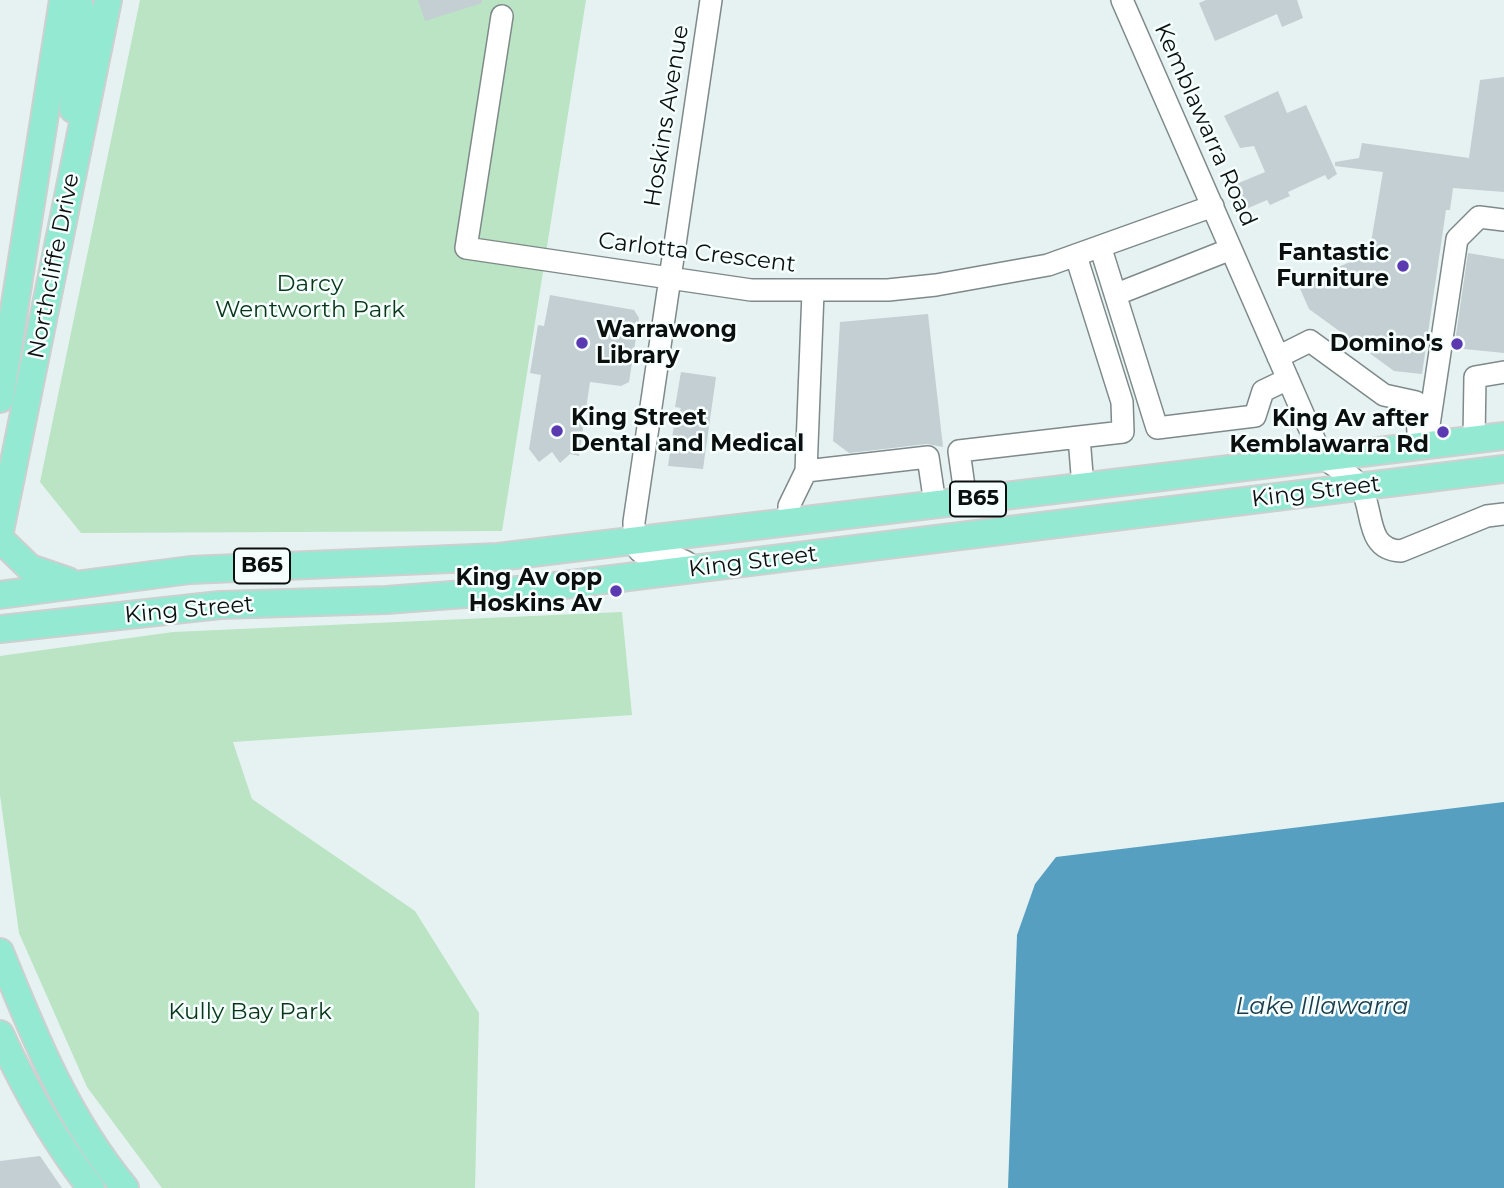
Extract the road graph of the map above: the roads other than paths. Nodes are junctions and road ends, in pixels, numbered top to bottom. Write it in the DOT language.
graph roads {
  1 [pos="63,0"];
  2 [pos="78,0"];
  3 [pos="108,0"];
  4 [pos="711,0"];
  5 [pos="1122,0"];
  6 [pos="502,16"];
  7 [pos="74,165"];
  8 [pos="1213,206"];
  9 [pos="1504,220"];
  10 [pos="1101,249"];
  11 [pos="1231,249"];
  12 [pos="1076,257"];
  13 [pos="669,280"];
  14 [pos="813,292"];
  15 [pos="1117,294"];
  16 [pos="1278,357"];
  17 [pos="1504,372"];
  18 [pos="1288,379"];
  19 [pos="0,399"];
  20 [pos="1504,436"];
  21 [pos="1079,437"];
  22 [pos="1474,439"];
  23 [pos="1426,445"];
  24 [pos="1322,457"];
  25 [pos="1504,469"];
  26 [pos="806,471"];
  27 [pos="1083,486"];
  28 [pos="1361,487"];
  29 [pos="965,501"];
  30 [pos="935,504"];
  31 [pos="1504,514"];
  32 [pos="789,522"];
  33 [pos="0,531"];
  34 [pos="0,539"];
  35 [pos="634,540"];
  36 [pos="697,569"];
  37 [pos="76,583"];
  38 [pos="0,595"];
  39 [pos="0,629"];
  40 [pos="0,952"];
  41 [pos="0,1034"];
  42 [pos="91,1188"];
  43 [pos="125,1188"];
  1 -- 19 [label="main road, Northcliffe Drive"];
  2 -- 7 [label="main road"];
  3 -- 7 [label="main road, Northcliffe Drive"];
  4 -- 13 [label="street, Hoskins Avenue"];
  5 -- 8 [label="street, Kemblawarra Road"];
  6 -- 13 [label="street, Carlotta Crescent"];
  7 -- 33 [label="main road, Northcliffe Drive"];
  8 -- 10 [label="street, Carlotta Crescent"];
  8 -- 11 [label="street, Kemblawarra Road"];
  9 -- 23 [label="street"];
  10 -- 12 [label="street, Carlotta Crescent"];
  10 -- 15 [label="street"];
  11 -- 15 [label="street"];
  11 -- 16 [label="street, Kemblawarra Road"];
  12 -- 14 [label="street, Carlotta Crescent"];
  12 -- 21 [label="street"];
  13 -- 14 [label="street, Carlotta Crescent"];
  13 -- 35 [label="street, Hoskins Avenue"];
  14 -- 26 [label="street"];
  15 -- 18 [label="street"];
  16 -- 18 [label="street, Kemblawarra Road"];
  16 -- 23 [label="street"];
  17 -- 22 [label="street"];
  18 -- 24 [label="street, Kemblawarra Road"];
  20 -- 22 [label="main road, King Street / B65"];
  21 -- 27 [label="street"];
  21 -- 29 [label="street"];
  22 -- 23 [label="main road, King Street / B65"];
  23 -- 24 [label="main road, King Street / B65"];
  24 -- 27 [label="main road, King Street / B65"];
  24 -- 28 [label="street, Kemblawarra Road"];
  25 -- 28 [label="main road, King Street / B65"];
  26 -- 30 [label="street"];
  26 -- 32 [label="street"];
  27 -- 29 [label="main road, King Street / B65"];
  28 -- 31 [label="street"];
  28 -- 36 [label="main road, King Street / B65"];
  29 -- 30 [label="main road, King Street / B65"];
  30 -- 32 [label="main road, King Street / B65"];
  32 -- 35 [label="main road, King Street / B65"];
  34 -- 37 [label="main road"];
  35 -- 36 [label="street"];
  35 -- 37 [label="main road, King Street / B65"];
  36 -- 39 [label="main road, King Street / B65"];
  37 -- 38 [label="main road, King Street / B65"];
  40 -- 43 [label="main road"];
  41 -- 42 [label="main road"];
}
